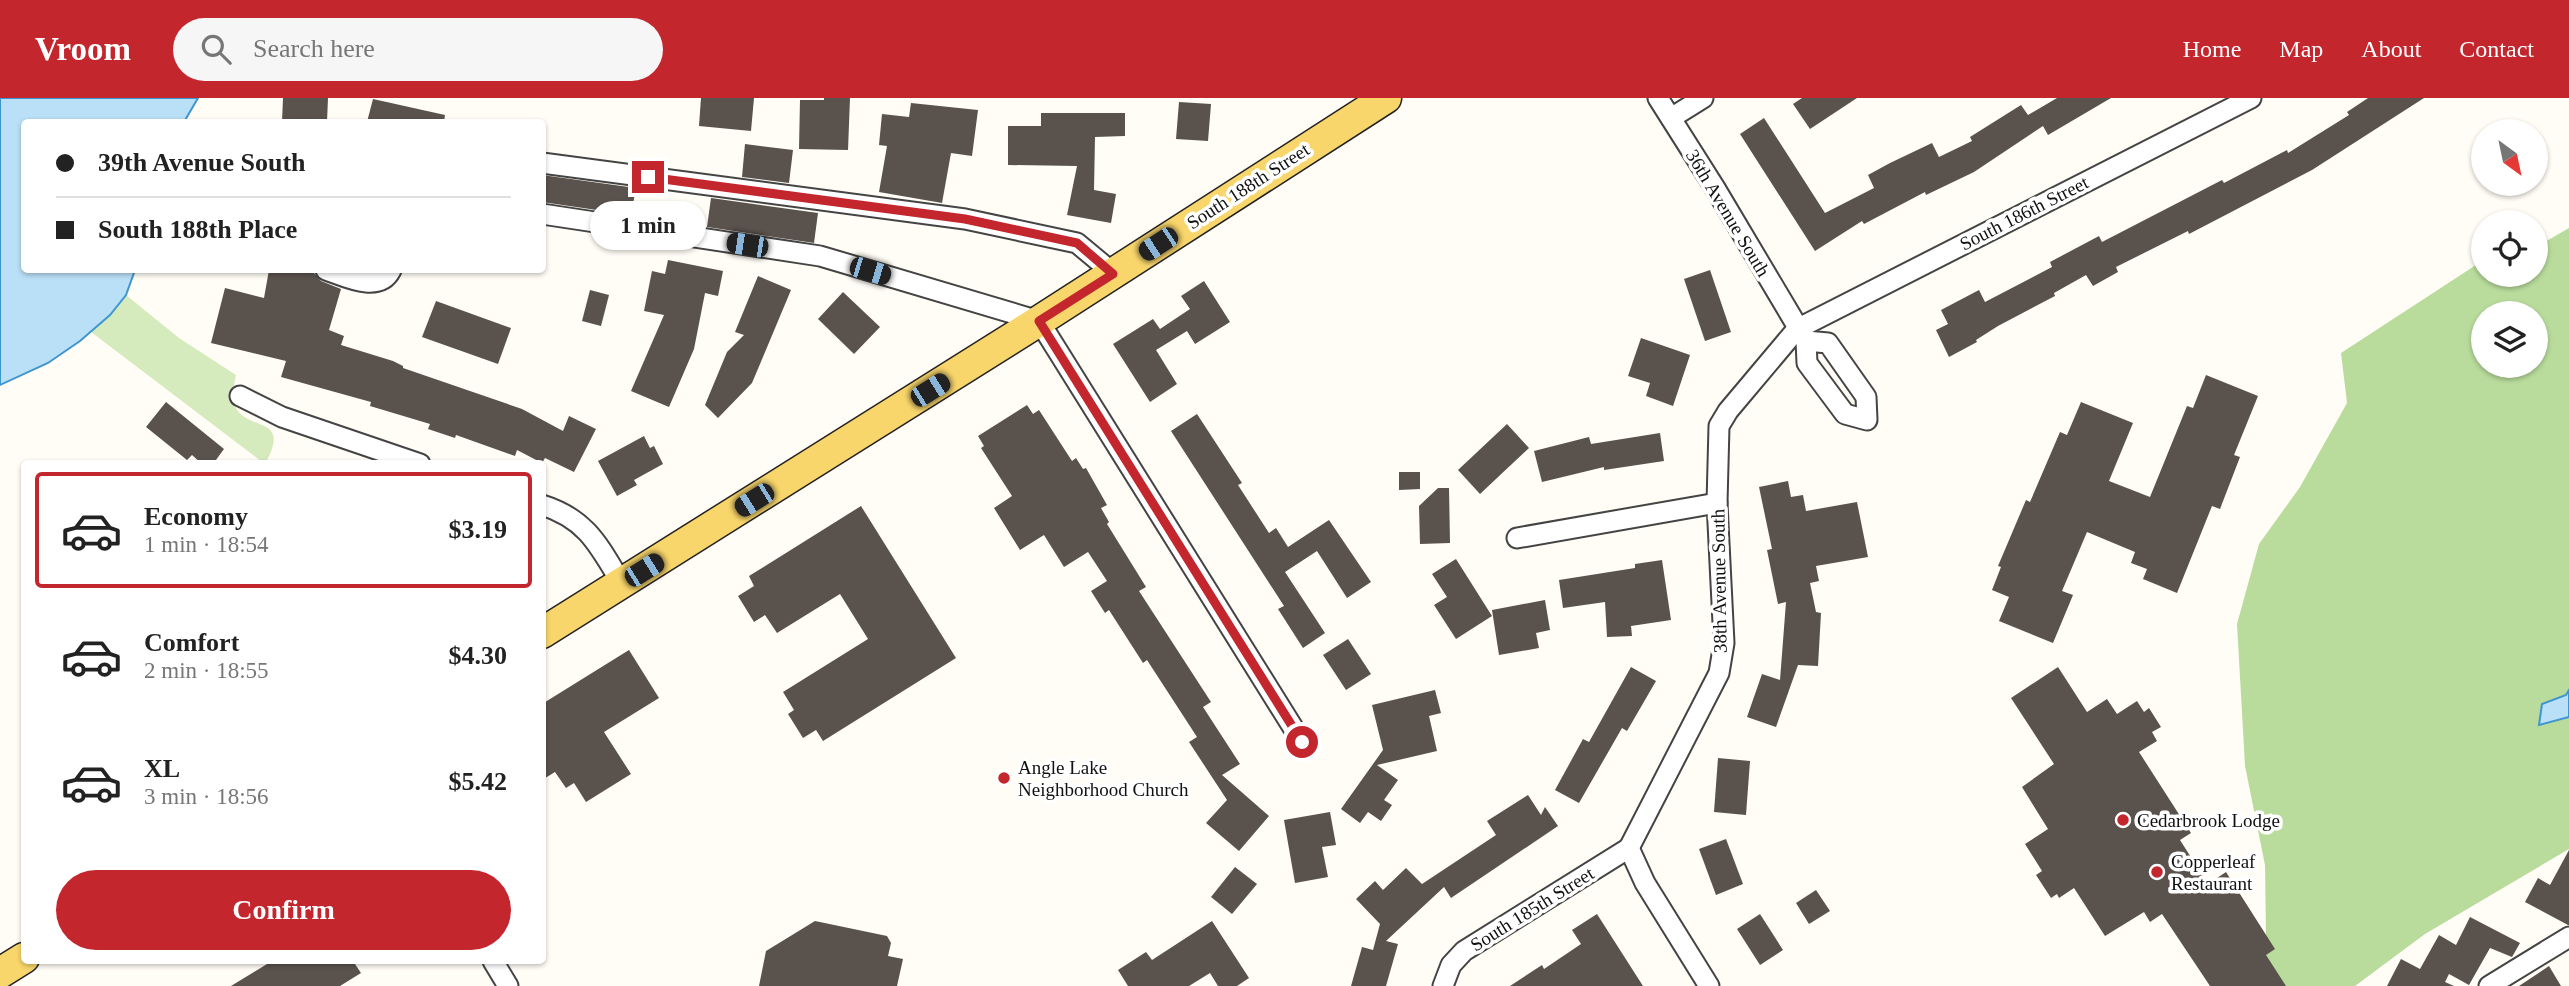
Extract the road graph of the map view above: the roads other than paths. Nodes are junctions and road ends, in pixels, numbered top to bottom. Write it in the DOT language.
graph roads {
  1 [pos="1386,98"];
  2 [pos="1658,98"];
  3 [pos="1703,98"];
  4 [pos="2251,98"];
  5 [pos="1671,118"];
  6 [pos="546,164"];
  7 [pos="546,215"];
  8 [pos="334,273"];
  9 [pos="390,273"];
  10 [pos="1113,274"];
  11 [pos="1039,321"];
  12 [pos="1802,335"];
  13 [pos="240,396"];
  14 [pos="408,460"];
  15 [pos="1717,503"];
  16 [pos="546,507"];
  17 [pos="1517,538"];
  18 [pos="622,584"];
  19 [pos="546,631"];
  20 [pos="1302,742"];
  21 [pos="1629,848"];
  22 [pos="2568,942"];
  23 [pos="21,960"];
  24 [pos="495,964"];
  25 [pos="0,973"];
  26 [pos="1444,983"];
  27 [pos="508,986"];
  28 [pos="1709,986"];
  29 [pos="2489,986"];
  1 -- 10 [label="main road, South 188th Street"];
  2 -- 5 [label="street, 36th Avenue South"];
  3 -- 5 [label="street"];
  4 -- 12 [label="street, South 186th Street"];
  5 -- 12 [label="street, 36th Avenue South"];
  6 -- 10 [label="street"];
  7 -- 11 [label="street"];
  8 -- 9 [label="street"];
  10 -- 11 [label="main road, South 188th Street"];
  11 -- 18 [label="main road, South 188th Street"];
  11 -- 20 [label="street"];
  12 -- 15 [label="street, 38th Avenue South"];
  13 -- 14 [label="street"];
  15 -- 17 [label="street"];
  15 -- 21 [label="street, 38th Avenue South"];
  16 -- 18 [label="street"];
  18 -- 19 [label="main road, South 188th Street"];
  21 -- 26 [label="street, South 185th Street"];
  21 -- 28 [label="street"];
  22 -- 29 [label="street"];
  23 -- 25 [label="main road"];
  24 -- 27 [label="street"];
}
